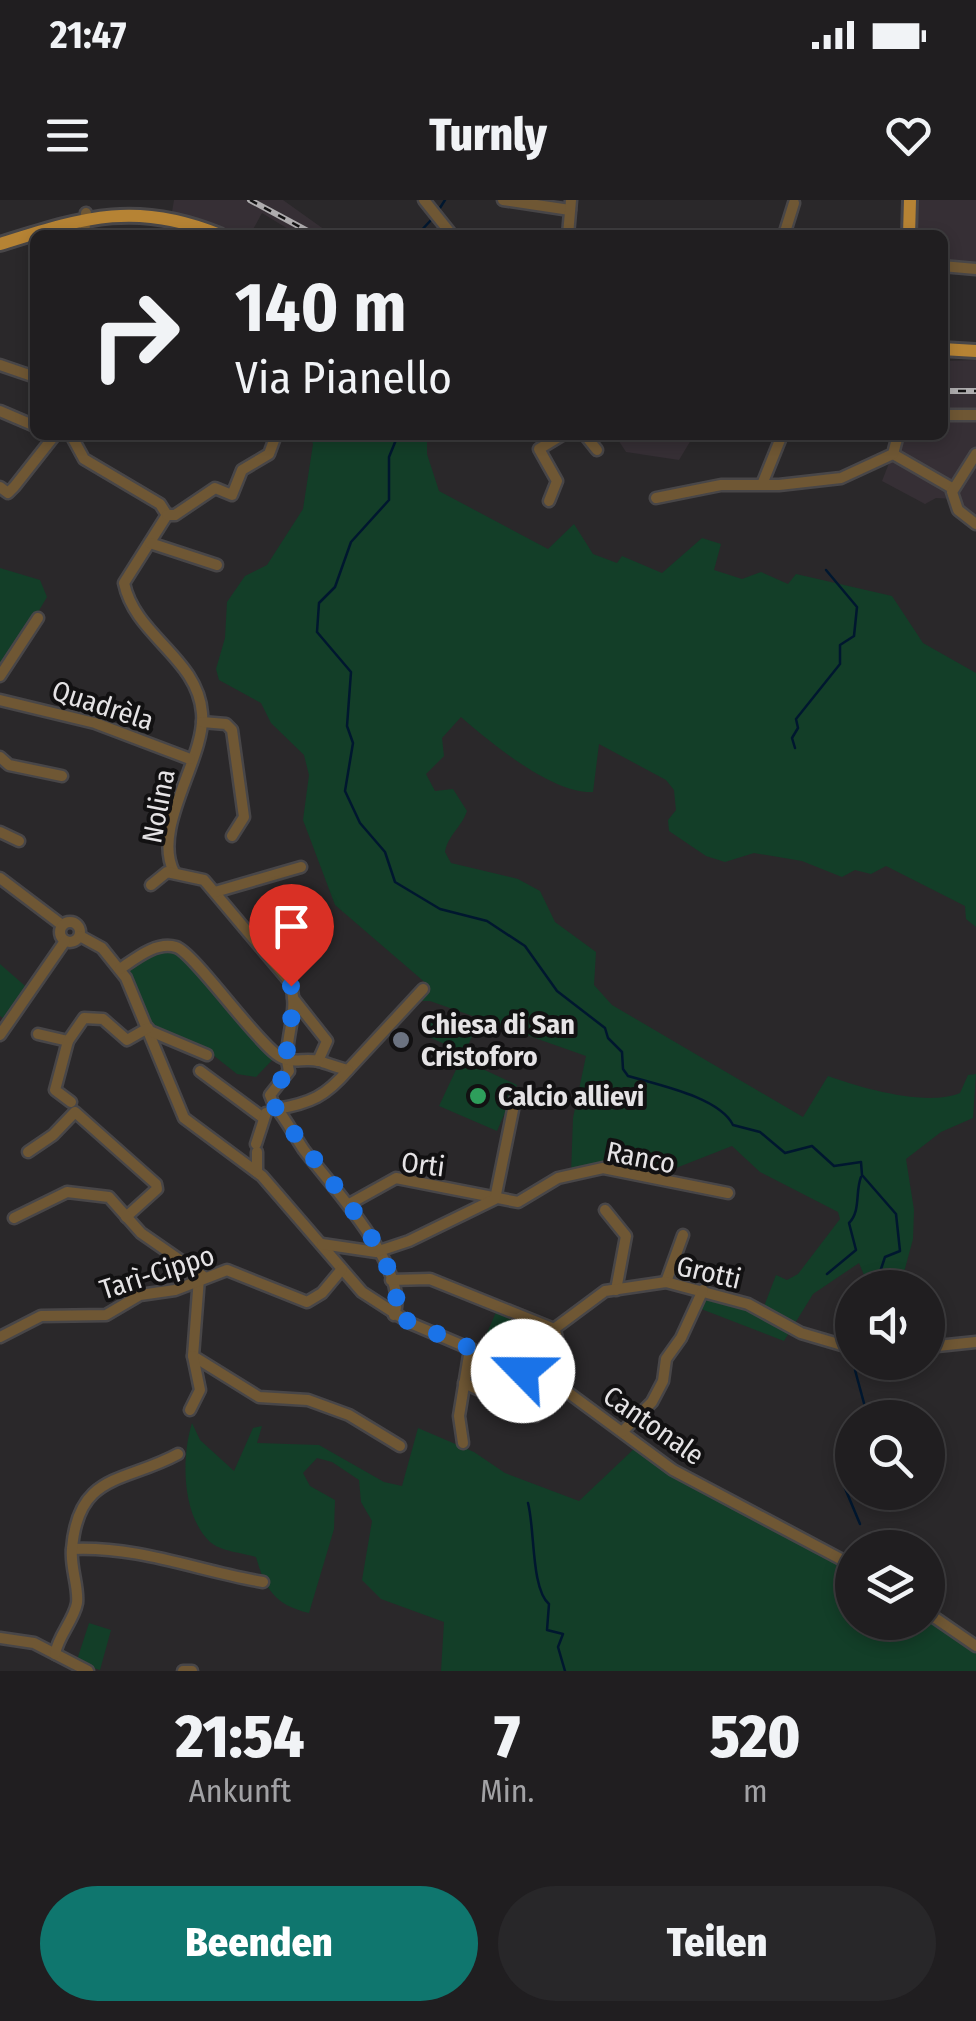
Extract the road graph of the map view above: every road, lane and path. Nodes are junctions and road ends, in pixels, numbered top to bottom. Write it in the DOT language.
graph roads {
  1 [pos="424,200"];
  2 [pos="503,200"];
  3 [pos="910,200"];
  4 [pos="794,204"];
  5 [pos="571,205"];
  6 [pos="86,212"];
  7 [pos="38,230"];
  8 [pos="84,230"];
  9 [pos="211,230"];
  10 [pos="447,230"];
  11 [pos="568,230"];
  12 [pos="786,230"];
  13 [pos="910,230"];
  14 [pos="30,233"];
  15 [pos="1,244"];
  16 [pos="948,267"];
  17 [pos="976,269"];
  18 [pos="948,349"];
  19 [pos="976,351"];
  20 [pos="0,365"];
  21 [pos="30,375"];
  22 [pos="0,411"];
  23 [pos="948,415"];
  24 [pos="976,415"];
  25 [pos="30,424"];
  26 [pos="52,440"];
  27 [pos="73,440"];
  28 [pos="274,440"];
  29 [pos="554,440"];
  30 [pos="589,440"];
  31 [pos="780,440"];
  32 [pos="897,440"];
  33 [pos="597,450"];
  34 [pos="894,454"];
  35 [pos="976,454"];
  36 [pos="762,482"];
  37 [pos="0,487"];
  38 [pos="952,488"];
  39 [pos="656,498"];
  40 [pos="549,501"];
  41 [pos="167,516"];
  42 [pos="976,524"];
  43 [pos="150,543"];
  44 [pos="217,565"];
  45 [pos="38,618"];
  46 [pos="0,676"];
  47 [pos="0,700"];
  48 [pos="202,722"];
  49 [pos="0,758"];
  50 [pos="190,759"];
  51 [pos="62,776"];
  52 [pos="0,832"];
  53 [pos="232,836"];
  54 [pos="19,841"];
  55 [pos="301,867"];
  56 [pos="174,872"];
  57 [pos="0,878"];
  58 [pos="151,885"];
  59 [pos="215,892"];
  60 [pos="62,925"];
  61 [pos="80,936"];
  62 [pos="65,941"];
  63 [pos="120,969"];
  64 [pos="423,989"];
  65 [pos="293,998"];
  66 [pos="5,1020"];
  67 [pos="149,1030"];
  68 [pos="38,1034"];
  69 [pos="0,1035"];
  70 [pos="68,1042"];
  71 [pos="206,1055"];
  72 [pos="286,1060"];
  73 [pos="318,1060"];
  74 [pos="200,1070"];
  75 [pos="348,1070"];
  76 [pos="515,1100"];
  77 [pos="71,1102"];
  78 [pos="275,1107"];
  79 [pos="262,1117"];
  80 [pos="28,1152"];
  81 [pos="258,1172"];
  82 [pos="728,1193"];
  83 [pos="495,1199"];
  84 [pos="351,1203"];
  85 [pos="605,1210"];
  86 [pos="126,1217"];
  87 [pos="14,1218"];
  88 [pos="684,1235"];
  89 [pos="320,1244"];
  90 [pos="376,1252"];
  91 [pos="342,1269"];
  92 [pos="201,1277"];
  93 [pos="391,1280"];
  94 [pos="666,1282"];
  95 [pos="616,1290"];
  96 [pos="703,1290"];
  97 [pos="394,1315"];
  98 [pos="554,1329"];
  99 [pos="0,1337"];
  100 [pos="976,1342"];
  101 [pos="835,1343"];
  102 [pos="945,1345"];
  103 [pos="470,1349"];
  104 [pos="192,1356"];
  105 [pos="550,1382"];
  106 [pos="464,1383"];
  107 [pos="190,1410"];
  108 [pos="536,1416"];
  109 [pos="622,1432"];
  110 [pos="463,1443"];
  111 [pos="400,1446"];
  112 [pos="178,1454"];
  113 [pos="72,1550"];
  114 [pos="835,1556"];
  115 [pos="263,1582"];
  116 [pos="945,1625"];
  117 [pos="0,1638"];
  118 [pos="976,1646"];
  119 [pos="55,1654"];
  120 [pos="88,1671"];
  121 [pos="182,1671"];
  122 [pos="192,1671"];
  1 -- 10 [label="street"];
  2 -- 5 [label="street"];
  3 -- 13 [label="main road"];
  4 -- 12 [label="street"];
  5 -- 11 [label="street"];
  6 -- 7 [label="main road"];
  6 -- 8 [label="street"];
  6 -- 9 [label="main road"];
  14 -- 15 [label="main road"];
  16 -- 17 [label="street"];
  18 -- 19 [label="main road"];
  20 -- 21 [label="street"];
  22 -- 25 [label="street"];
  23 -- 24 [label="street"];
  26 -- 37 [label="street"];
  27 -- 41 [label="street"];
  28 -- 41 [label="street"];
  29 -- 40 [label="street"];
  30 -- 33 [label="street"];
  31 -- 36 [label="street"];
  32 -- 34 [label="street"];
  34 -- 36 [label="street"];
  34 -- 38 [label="street"];
  35 -- 38 [label="street"];
  36 -- 39 [label="street"];
  38 -- 42 [label="street"];
  41 -- 43 [label="street"];
  43 -- 44 [label="street"];
  43 -- 48 [label="street, Nolina"];
  45 -- 46 [label="street"];
  47 -- 50 [label="street, Quadrèla"];
  48 -- 50 [label="street, Nolina"];
  48 -- 53 [label="street"];
  49 -- 51 [label="street"];
  50 -- 56 [label="street, Nolina"];
  52 -- 54 [label="street"];
  55 -- 59 [label="street"];
  56 -- 58 [label="street, Nolina"];
  56 -- 59 [label="street, Nolina"];
  57 -- 60 [label="street"];
  59 -- 65 [label="street, Nolina"];
  60 -- 61 [label="street, Cantonale"];
  60 -- 62 [label="street"];
  61 -- 62 [label="street"];
  61 -- 63 [label="street, Cantonale"];
  62 -- 66 [label="street"];
  63 -- 67 [label="street, Cantonale"];
  63 -- 72 [label="street"];
  64 -- 75 [label="street"];
  65 -- 72 [label="street"];
  65 -- 73 [label="street, Nolina"];
  66 -- 69 [label="street"];
  67 -- 70 [label="street"];
  67 -- 71 [label="street"];
  67 -- 81 [label="street, Cantonale"];
  68 -- 70 [label="street"];
  70 -- 77 [label="street"];
  72 -- 73 [label="street"];
  72 -- 78 [label="street"];
  73 -- 75 [label="street"];
  74 -- 79 [label="street"];
  75 -- 78 [label="street"];
  76 -- 83 [label="street"];
  78 -- 79 [label="street"];
  78 -- 84 [label="street"];
  79 -- 81 [label="street"];
  80 -- 86 [label="street"];
  81 -- 89 [label="street, Cantonale"];
  82 -- 83 [label="street, Ranco"];
  83 -- 84 [label="street, Orti"];
  83 -- 90 [label="street"];
  84 -- 90 [label="street"];
  85 -- 95 [label="street"];
  86 -- 87 [label="street"];
  86 -- 92 [label="street"];
  88 -- 94 [label="street"];
  89 -- 90 [label="street"];
  89 -- 91 [label="street, Cantonale"];
  90 -- 93 [label="street"];
  91 -- 92 [label="street, Tarì-Cippo"];
  91 -- 97 [label="street, Cantonale"];
  92 -- 99 [label="street, Tarì-Cippo"];
  92 -- 104 [label="street"];
  93 -- 97 [label="street"];
  93 -- 98 [label="street"];
  94 -- 95 [label="street, Grotti"];
  94 -- 96 [label="street, Grotti"];
  95 -- 98 [label="street, Grotti"];
  96 -- 101 [label="street, Grotti"];
  96 -- 109 [label="street"];
  97 -- 103 [label="street, Cantonale"];
  98 -- 105 [label="street"];
  100 -- 102 [label="street"];
  103 -- 105 [label="street, Cantonale"];
  103 -- 106 [label="street"];
  104 -- 107 [label="street"];
  104 -- 111 [label="street"];
  105 -- 109 [label="street, Cantonale"];
  106 -- 108 [label="street"];
  106 -- 110 [label="street"];
  109 -- 114 [label="street, Cantonale"];
  112 -- 113 [label="street"];
  113 -- 115 [label="street"];
  113 -- 119 [label="street"];
  116 -- 118 [label="street"];
  117 -- 119 [label="street"];
  119 -- 120 [label="street"];
  121 -- 122 [label="street"];
}
